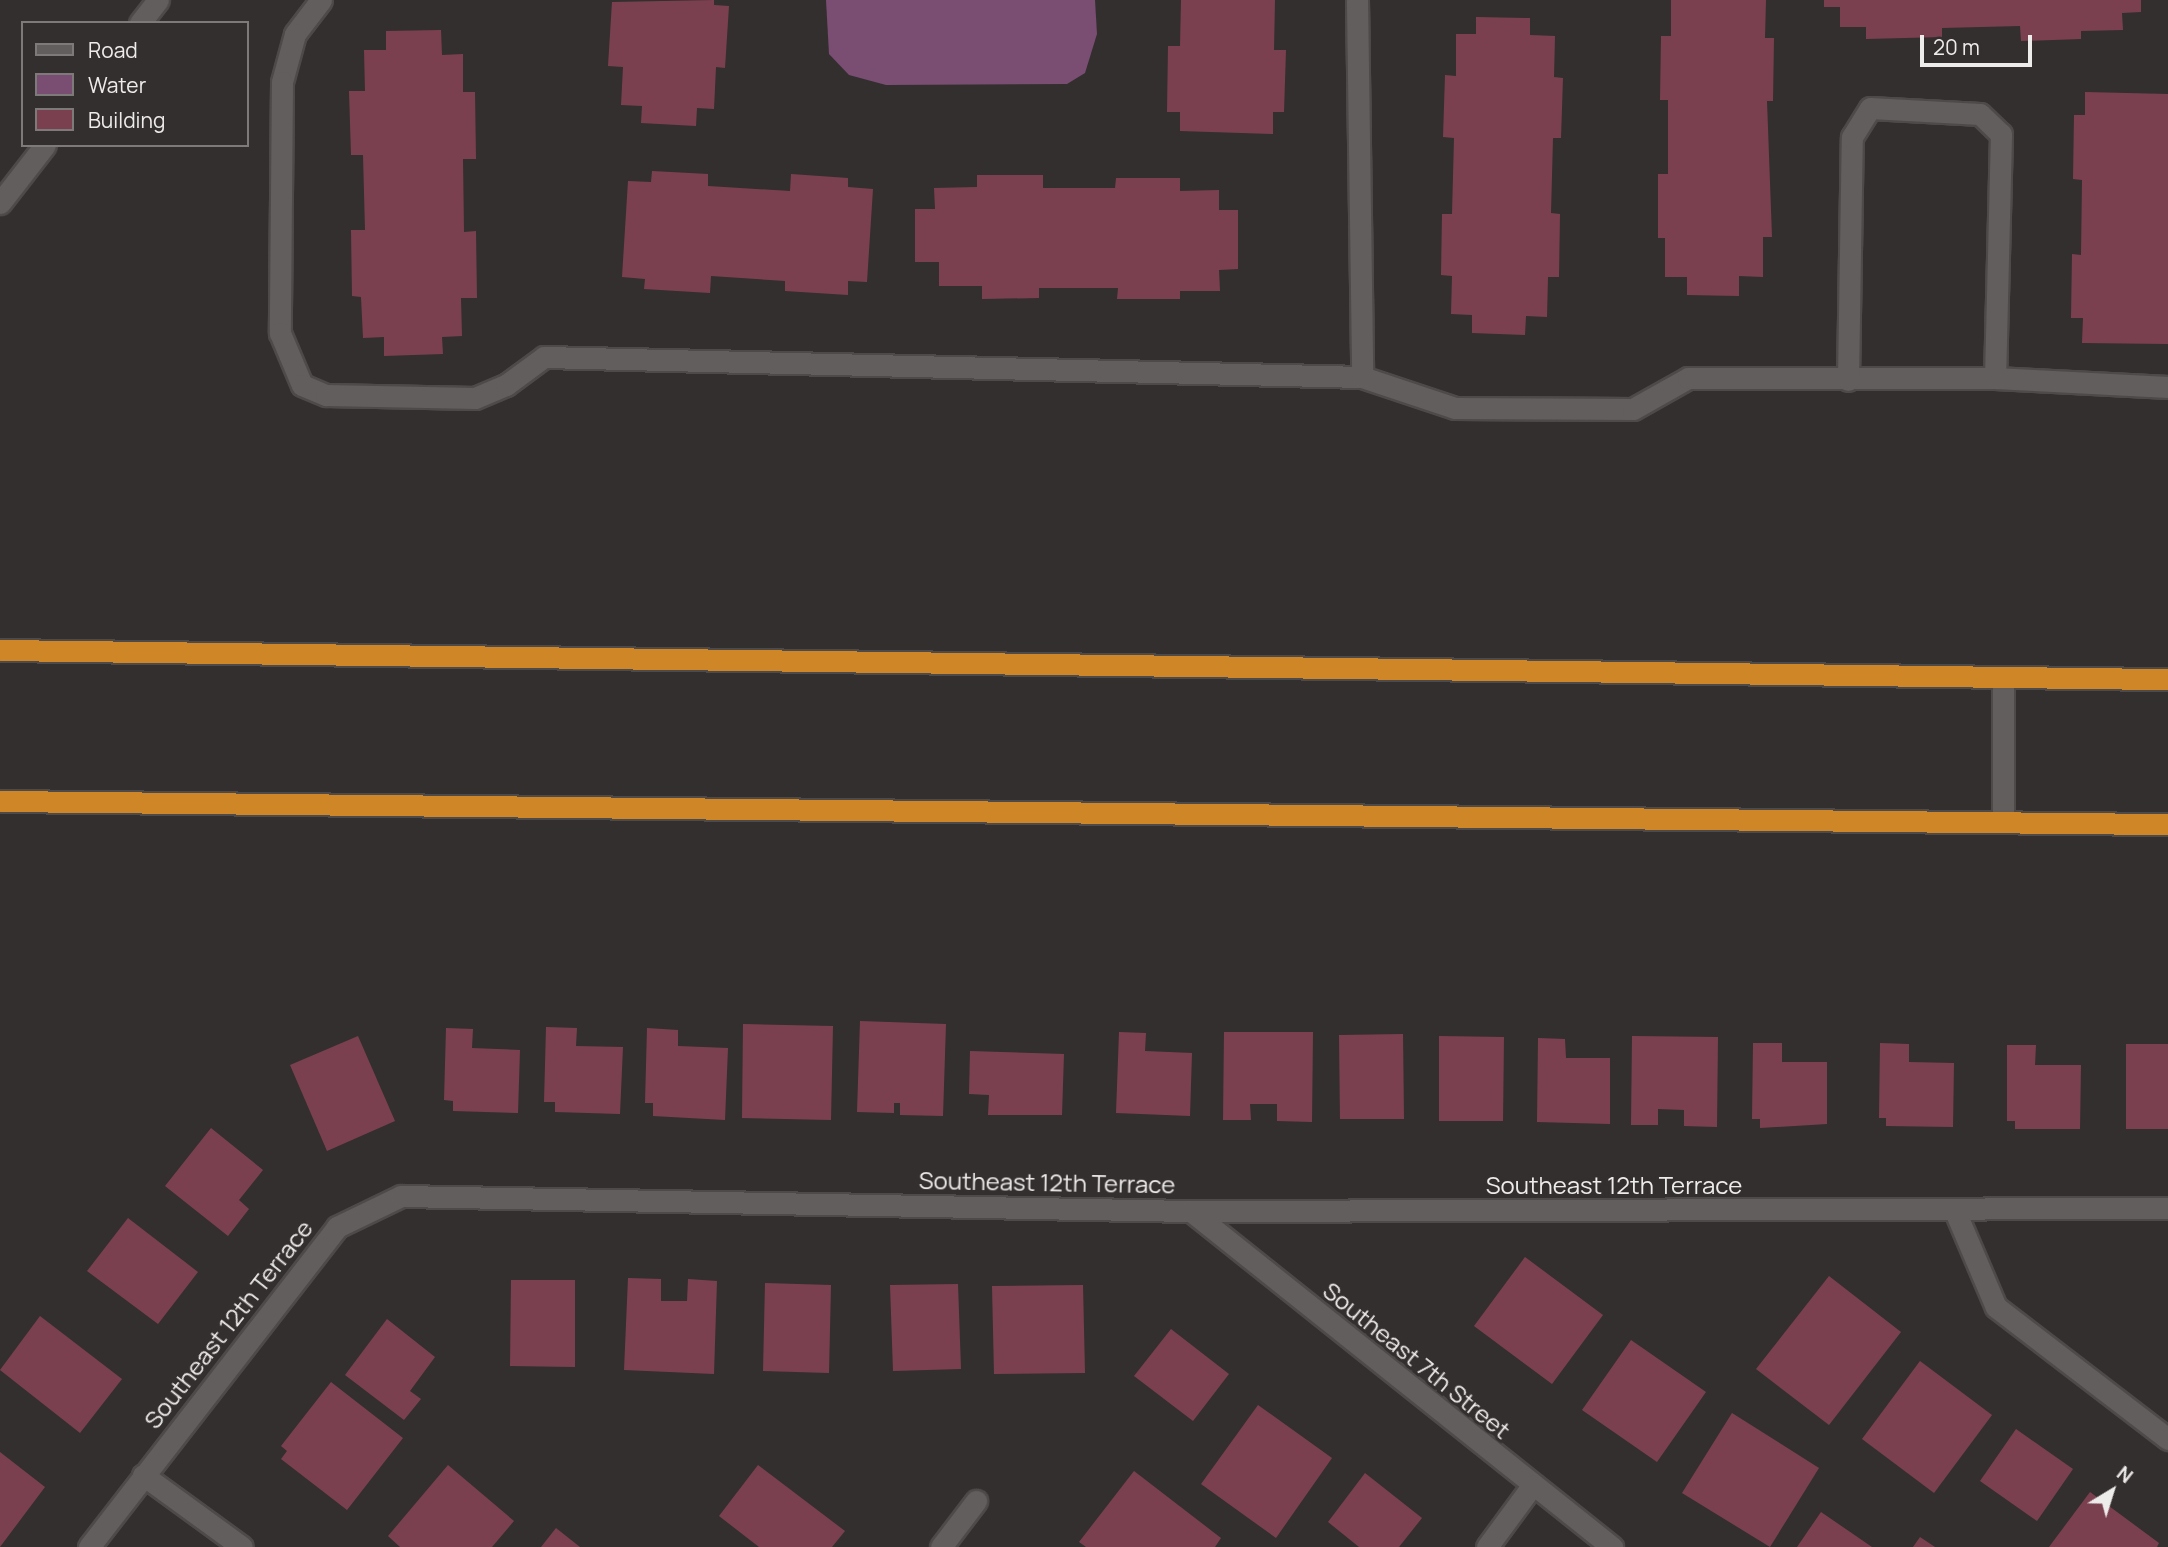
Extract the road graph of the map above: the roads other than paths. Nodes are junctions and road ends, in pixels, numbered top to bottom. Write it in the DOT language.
graph roads {
  1 [pos="158,0"];
  2 [pos="321,0"];
  3 [pos="1357,0"];
  4 [pos="142,21"];
  5 [pos="43,147"];
  6 [pos="0,203"];
  7 [pos="1362,377"];
  8 [pos="1995,378"];
  9 [pos="1849,380"];
  10 [pos="2168,387"];
  11 [pos="0,650"];
  12 [pos="2003,678"];
  13 [pos="2168,680"];
  14 [pos="0,802"];
  15 [pos="2003,821"];
  16 [pos="2168,824"];
  17 [pos="2168,1208"];
  18 [pos="1191,1211"];
  19 [pos="1955,1211"];
  20 [pos="2168,1439"];
  21 [pos="143,1475"];
  22 [pos="1532,1486"];
  23 [pos="975,1501"];
  24 [pos="89,1547"];
  25 [pos="242,1547"];
  26 [pos="941,1547"];
  27 [pos="1487,1547"];
  28 [pos="1612,1547"];
  1 -- 4 [label="street"];
  2 -- 7 [label="street"];
  3 -- 7 [label="street"];
  5 -- 6 [label="street"];
  7 -- 9 [label="street"];
  8 -- 9 [label="street"];
  8 -- 9 [label="street"];
  8 -- 10 [label="street"];
  11 -- 12 [label="highway"];
  12 -- 13 [label="highway"];
  12 -- 15 [label="street"];
  14 -- 15 [label="highway"];
  15 -- 16 [label="highway"];
  17 -- 19 [label="street, Southeast 12th Terrace"];
  18 -- 19 [label="street, Southeast 12th Terrace"];
  18 -- 21 [label="street, Southeast 12th Terrace"];
  18 -- 22 [label="street, Southeast 7th Street"];
  19 -- 20 [label="street"];
  21 -- 24 [label="street, Southeast 12th Terrace"];
  21 -- 25 [label="street"];
  22 -- 27 [label="street"];
  22 -- 28 [label="street, Southeast 7th Street"];
  23 -- 26 [label="street"];
}
